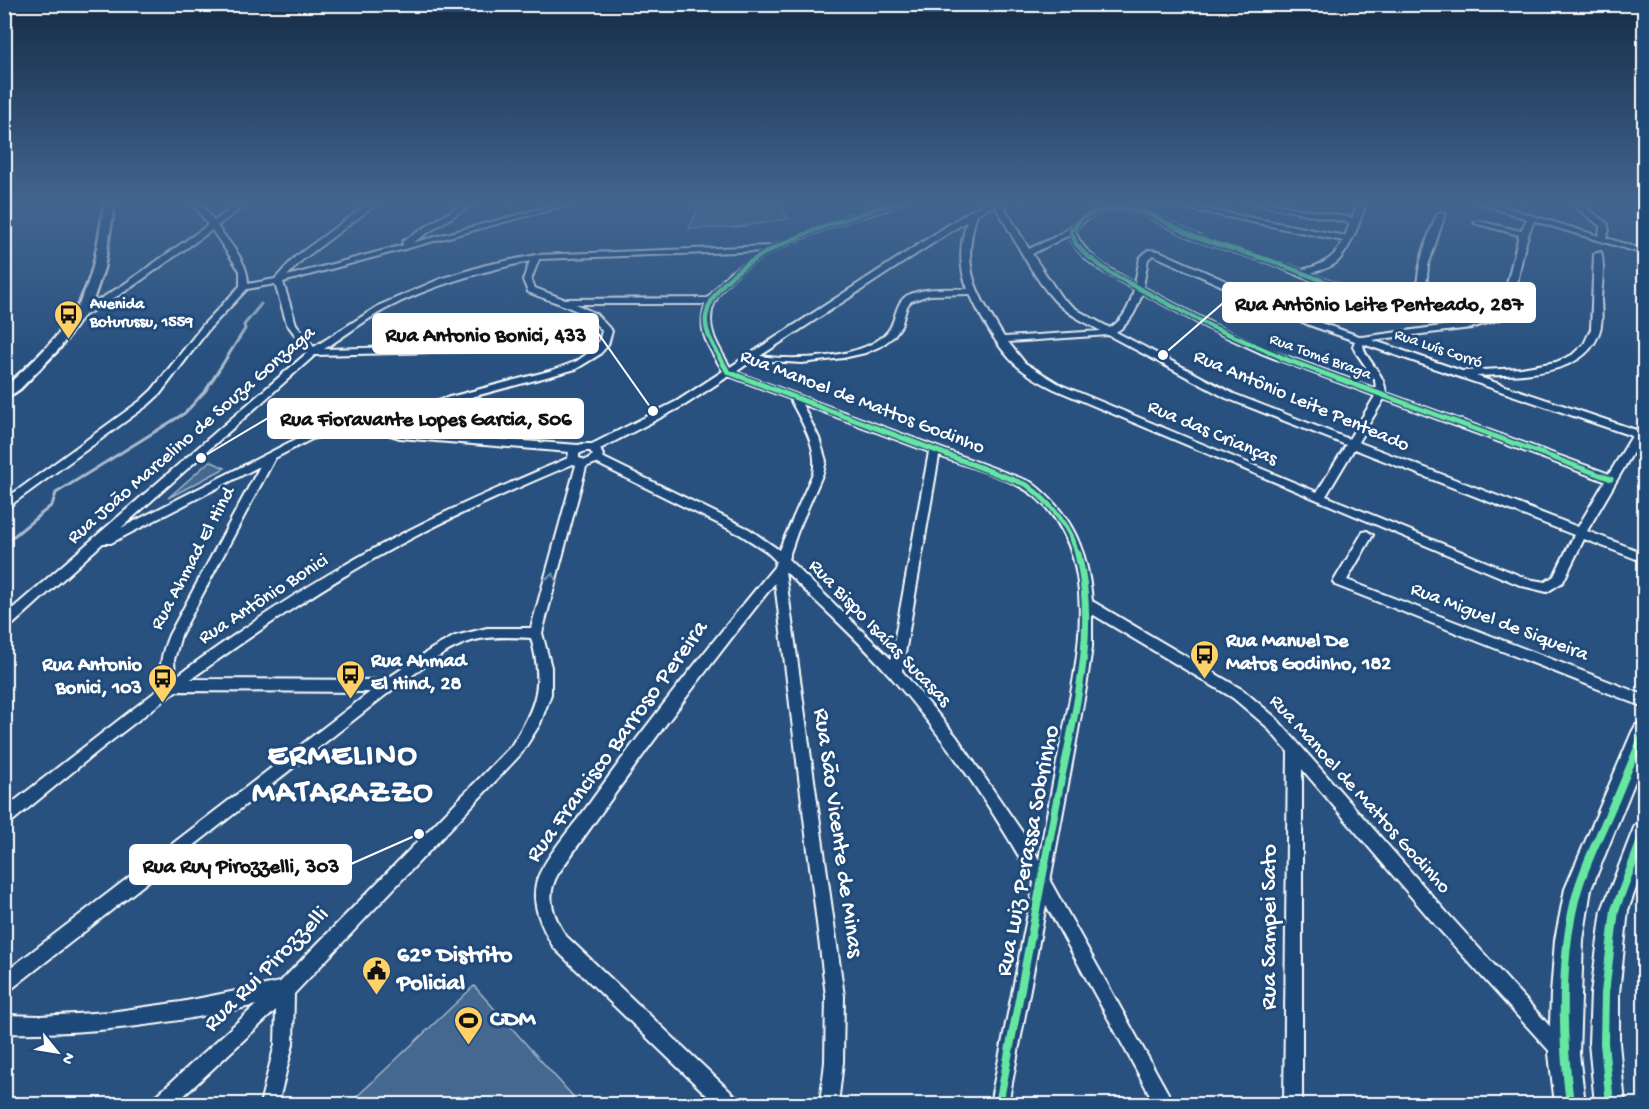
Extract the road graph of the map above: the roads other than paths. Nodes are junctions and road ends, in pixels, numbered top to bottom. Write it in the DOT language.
graph roads {
  1 [pos="1028,253"];
  2 [pos="102,254"];
  3 [pos="173,254"];
  4 [pos="234,254"];
  5 [pos="305,254"];
  6 [pos="380,254"];
  7 [pos="620,254"];
  8 [pos="762,254"];
  9 [pos="909,254"];
  10 [pos="963,254"];
  11 [pos="1085,254"];
  12 [pos="1149,254"];
  13 [pos="1161,254"];
  14 [pos="1243,254"];
  15 [pos="1340,254"];
  16 [pos="1428,254"];
  17 [pos="1519,254"];
  18 [pos="1598,254"];
  19 [pos="536,257"];
  20 [pos="1301,273"];
  21 [pos="278,281"];
  22 [pos="244,287"];
  23 [pos="1140,289"];
  24 [pos="971,291"];
  25 [pos="1421,299"];
  26 [pos="559,301"];
  27 [pos="710,301"];
  28 [pos="1488,303"];
  29 [pos="1508,303"];
  30 [pos="1504,315"];
  31 [pos="74,318"];
  32 [pos="1110,333"];
  33 [pos="1001,340"];
  34 [pos="1360,340"];
  35 [pos="603,345"];
  36 [pos="313,352"];
  37 [pos="749,357"];
  38 [pos="728,372"];
  39 [pos="1461,374"];
  40 [pos="1381,395"];
  41 [pos="4,396"];
  42 [pos="794,397"];
  43 [pos="371,420"];
  44 [pos="1642,433"];
  45 [pos="1353,444"];
  46 [pos="935,450"];
  47 [pos="272,454"];
  48 [pos="585,456"];
  49 [pos="1611,480"];
  50 [pos="1319,498"];
  51 [pos="4,506"];
  52 [pos="1581,532"];
  53 [pos="1367,535"];
  54 [pos="89,549"];
  55 [pos="1644,558"];
  56 [pos="780,564"];
  57 [pos="1086,604"];
  58 [pos="4,624"];
  59 [pos="536,633"];
  60 [pos="895,672"];
  61 [pos="171,685"];
  62 [pos="387,686"];
  63 [pos="1644,701"];
  64 [pos="1644,732"];
  65 [pos="1296,750"];
  66 [pos="4,819"];
  67 [pos="1644,833"];
  68 [pos="1042,886"];
  69 [pos="4,984"];
  70 [pos="285,990"];
  71 [pos="4,1024"];
  72 [pos="1564,1053"];
  73 [pos="162,1104"];
  74 [pos="269,1104"];
  75 [pos="729,1104"];
  76 [pos="829,1104"];
  77 [pos="999,1104"];
  78 [pos="1165,1104"];
  79 [pos="1293,1104"];
  80 [pos="1570,1104"];
  81 [pos="1610,1104"];
  1 -- 32 [label="street, Rua Antônio Leite Penteado"];
  2 -- 31 [label="main road"];
  3 -- 31 [label="street"];
  4 -- 22 [label="street"];
  5 -- 21 [label="street"];
  6 -- 21 [label="street"];
  7 -- 19 [label="street, Rua João Marcelino de Souza Gonzaga"];
  8 -- 27 [label="street"];
  9 -- 37 [label="street, Rua Antônio Bonici"];
  10 -- 24 [label="street, Rua das Crianças"];
  11 -- 23 [label="street, Rua Tomé Braga"];
  12 -- 23 [label="street, Rua Luís Corró"];
  13 -- 34 [label="street, Rua Luís Corró"];
  14 -- 20 [label="street"];
  15 -- 20 [label="street"];
  16 -- 25 [label="street"];
  17 -- 29 [label="street"];
  18 -- 39 [label="street"];
  19 -- 26 [label="street"];
  19 -- 36 [label="street, Rua João Marcelino de Souza Gonzaga"];
  20 -- 25 [label="street"];
  21 -- 22 [label="street"];
  21 -- 36 [label="street"];
  22 -- 51 [label="street"];
  23 -- 32 [label="street"];
  23 -- 40 [label="street, Rua Tomé Braga"];
  24 -- 33 [label="street, Rua das Crianças"];
  24 -- 37 [label="street"];
  25 -- 28 [label="street"];
  26 -- 27 [label="street"];
  26 -- 35 [label="street"];
  27 -- 38 [label="street, Rua Manoel de Mattos Godinho"];
  28 -- 29 [label="street"];
  28 -- 30 [label="street"];
  29 -- 30 [label="street"];
  30 -- 34 [label="street"];
  31 -- 41 [label="main road"];
  32 -- 33 [label="street"];
  32 -- 45 [label="street, Rua Antônio Leite Penteado"];
  33 -- 50 [label="street, Rua das Crianças"];
  34 -- 39 [label="street, Rua Luís Corró"];
  34 -- 40 [label="street"];
  35 -- 36 [label="street"];
  35 -- 43 [label="street"];
  36 -- 54 [label="street, Rua João Marcelino de Souza Gonzaga"];
  37 -- 38 [label="street, Rua Antônio Bonici"];
  38 -- 42 [label="street, Rua Manoel de Mattos Godinho"];
  38 -- 48 [label="street, Rua Antônio Bonici"];
  39 -- 44 [label="street, Rua Luís Corró"];
  40 -- 45 [label="street"];
  40 -- 49 [label="street, Rua Tomé Braga"];
  42 -- 46 [label="street, Rua Manoel de Mattos Godinho"];
  42 -- 56 [label="street, Rua Francisco Barroso Pereira"];
  43 -- 47 [label="street"];
  43 -- 48 [label="street, Rua Bispo Isaías Sucasas"];
  44 -- 49 [label="street"];
  45 -- 50 [label="street"];
  45 -- 52 [label="street, Rua Antônio Leite Penteado"];
  46 -- 57 [label="street, Rua Manoel de Mattos Godinho"];
  46 -- 60 [label="street"];
  47 -- 54 [label="street"];
  47 -- 61 [label="street, Rua Ahmad El Hind"];
  48 -- 56 [label="street, Rua Bispo Isaías Sucasas"];
  59 -- 48 [label="street, one-way"];
  48 -- 61 [label="street, Rua Antônio Bonici"];
  49 -- 52 [label="street"];
  50 -- 52 [label="street, Rua das Crianças"];
  52 -- 55 [label="street, Rua Antônio Leite Penteado"];
  53 -- 63 [label="street, Rua Miguel de Siqueira"];
  54 -- 58 [label="street, Rua João Marcelino de Souza Gonzaga"];
  56 -- 60 [label="street, Rua Bispo Isaías Sucasas"];
  56 -- 75 [label="street, Rua Francisco Barroso Pereira"];
  56 -- 76 [label="street, Rua São Vicente de Minas"];
  57 -- 65 [label="street, Rua Manoel de Mattos Godinho"];
  57 -- 68 [label="street, Rua Luiz Perassa Sobrinho"];
  59 -- 62 [label="street"];
  59 -- 70 [label="street, Rua Rui Pirozzelli"];
  60 -- 68 [label="street, Rua Bispo Isaías Sucasas"];
  61 -- 62 [label="street"];
  61 -- 66 [label="street, Rua Antônio Bonici"];
  62 -- 69 [label="street"];
  64 -- 72 [label="main road"];
  65 -- 72 [label="street, Rua Manoel de Mattos Godinho"];
  65 -- 79 [label="street, Rua Sampei Sato"];
  67 -- 81 [label="main road"];
  68 -- 77 [label="street, Rua Luiz Perassa Sobrinho"];
  68 -- 78 [label="street, Rua Bispo Isaías Sucasas"];
  70 -- 71 [label="street"];
  70 -- 73 [label="street, Rua Rui Pirozzelli"];
  70 -- 74 [label="street"];
  72 -- 80 [label="main road"];
}
